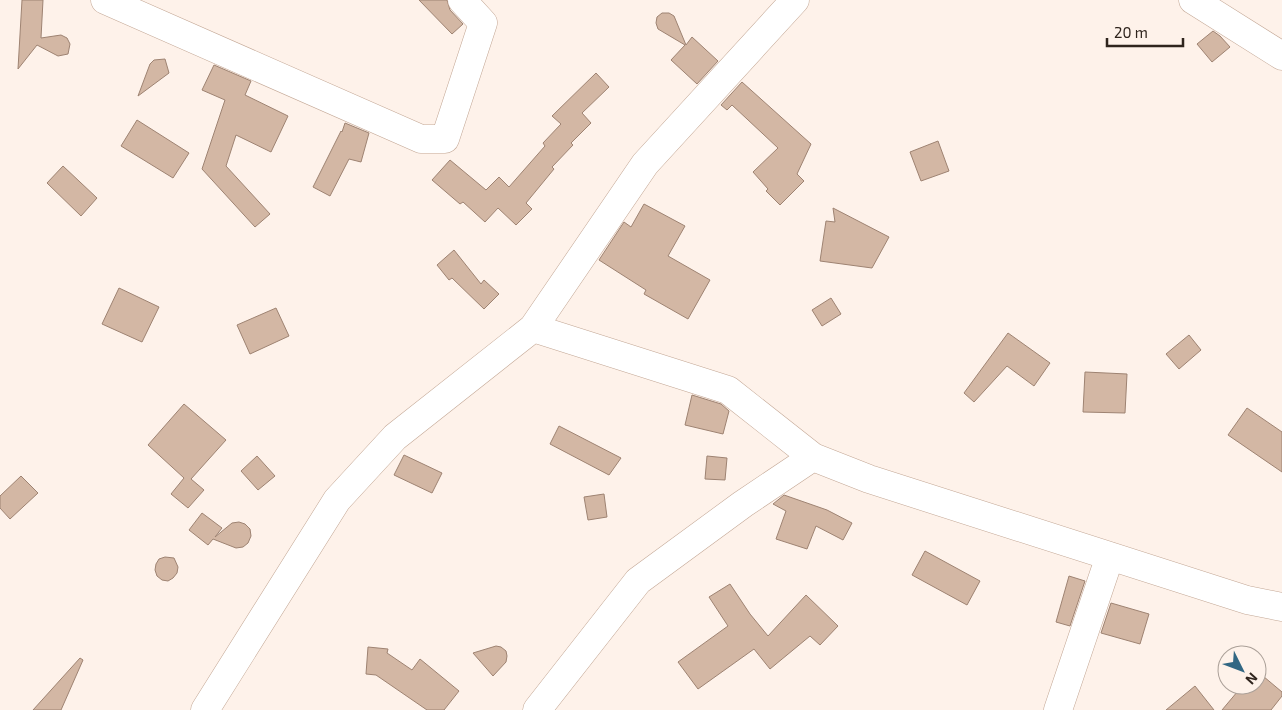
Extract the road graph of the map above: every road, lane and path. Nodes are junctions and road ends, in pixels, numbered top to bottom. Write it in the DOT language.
graph roads {
  1 [pos="105,0"];
  2 [pos="462,0"];
  3 [pos="795,0"];
  4 [pos="1193,0"];
  5 [pos="489,11"];
  6 [pos="1282,56"];
  7 [pos="533,328"];
  8 [pos="813,457"];
  9 [pos="1110,556"];
  10 [pos="1282,607"];
  11 [pos="205,710"];
  12 [pos="537,710"];
  13 [pos="1058,710"];
  1 -- 5 [label="street"];
  2 -- 5 [label="street"];
  3 -- 7 [label="street"];
  4 -- 6 [label="street"];
  7 -- 8 [label="street"];
  7 -- 11 [label="street"];
  8 -- 9 [label="street"];
  8 -- 12 [label="street"];
  9 -- 10 [label="street"];
  9 -- 13 [label="street"];
}
